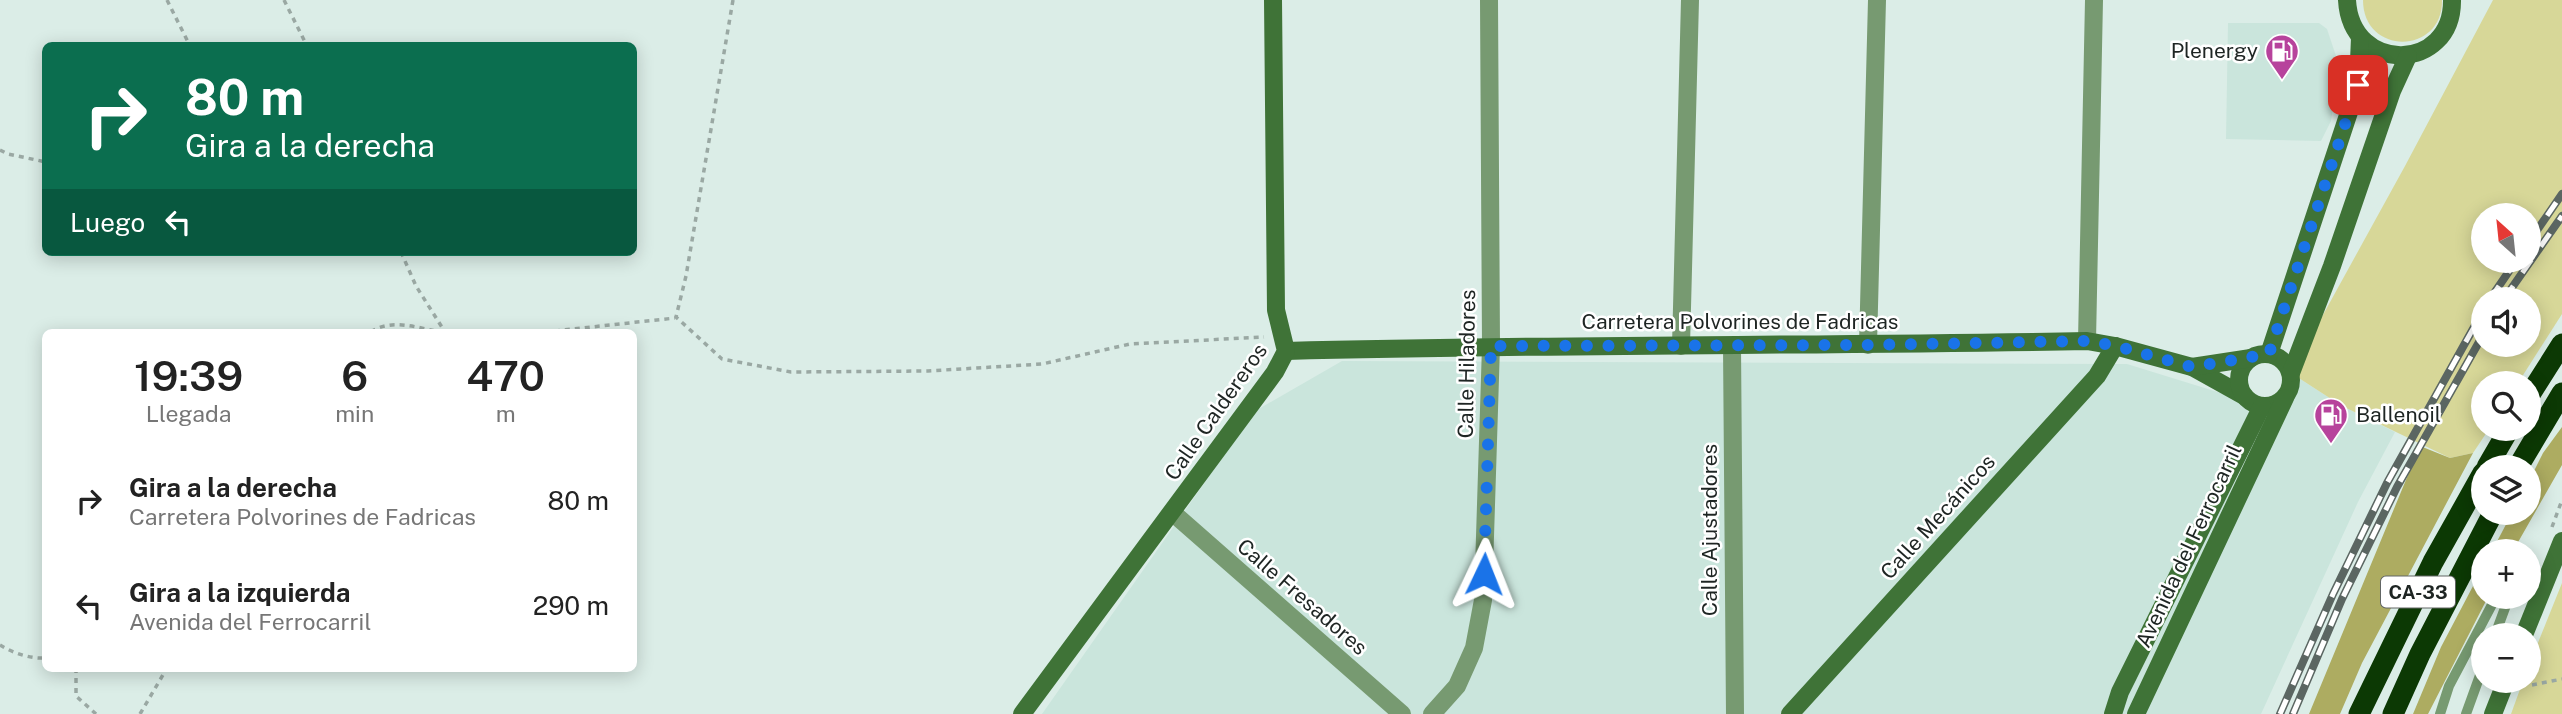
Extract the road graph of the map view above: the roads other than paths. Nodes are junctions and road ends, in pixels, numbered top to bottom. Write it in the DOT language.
graph roads {
  1 [pos="1273,0"];
  2 [pos="1489,0"];
  3 [pos="1690,0"];
  4 [pos="1877,0"];
  5 [pos="2094,0"];
  6 [pos="2347,0"];
  7 [pos="2452,0"];
  8 [pos="2360,38"];
  9 [pos="2407,55"];
  10 [pos="2087,341"];
  11 [pos="2562,344"];
  12 [pos="1868,345"];
  13 [pos="1491,346"];
  14 [pos="1681,346"];
  15 [pos="1732,346"];
  16 [pos="2116,346"];
  17 [pos="1286,351"];
  18 [pos="2269,354"];
  19 [pos="2251,358"];
  20 [pos="2192,367"];
  21 [pos="2291,373"];
  22 [pos="2541,377"];
  23 [pos="2562,393"];
  24 [pos="2244,396"];
  25 [pos="2284,398"];
  26 [pos="2262,406"];
  27 [pos="2525,455"];
  28 [pos="2471,494"];
  29 [pos="1173,513"];
  30 [pos="2487,525"];
  31 [pos="2562,541"];
  32 [pos="2490,609"];
  33 [pos="2529,623"];
  34 [pos="2474,693"];
  35 [pos="2501,693"];
  36 [pos="1022,714"];
  37 [pos="1402,714"];
  38 [pos="1432,714"];
  39 [pos="1735,714"];
  40 [pos="1790,714"];
  41 [pos="2113,714"];
  42 [pos="2136,714"];
  43 [pos="2360,714"];
  44 [pos="2393,714"];
  45 [pos="2440,714"];
  46 [pos="2466,714"];
  47 [pos="2493,714"];
  1 -- 17 [label="street, Calle Caldereros"];
  2 -- 13 [label="street, Calle Hiladores"];
  3 -- 14 [label="street"];
  4 -- 12 [label="street"];
  5 -- 10 [label="street"];
  6 -- 8 [label="street"];
  7 -- 9 [label="street"];
  8 -- 9 [label="street"];
  8 -- 18 [label="street"];
  9 -- 21 [label="street"];
  10 -- 12 [label="street, Carretera Polvorines de Fadricas"];
  10 -- 16 [label="street, Carretera Polvorines de Fadricas"];
  11 -- 22 [label="highway"];
  12 -- 15 [label="street, Carretera Polvorines de Fadricas"];
  13 -- 14 [label="street, Carretera Polvorines de Fadricas"];
  13 -- 17 [label="street, Carretera Polvorines de Fadricas"];
  13 -- 38 [label="street, Calle Hiladores"];
  14 -- 15 [label="street, Carretera Polvorines de Fadricas"];
  15 -- 39 [label="street, Calle Ajustadores"];
  16 -- 20 [label="street, Carretera Polvorines de Fadricas"];
  16 -- 40 [label="street, Calle Mecánicos"];
  17 -- 29 [label="street, Calle Caldereros"];
  18 -- 19 [label="street"];
  18 -- 21 [label="street"];
  19 -- 20 [label="street, Carretera Polvorines de Fadricas"];
  19 -- 24 [label="street"];
  20 -- 24 [label="street, Carretera Polvorines de Fadricas"];
  21 -- 25 [label="street"];
  23 -- 27 [label="highway"];
  24 -- 26 [label="street"];
  25 -- 26 [label="street"];
  25 -- 42 [label="street, Avenida del Ferrocarril"];
  26 -- 41 [label="street, Avenida del Ferrocarril"];
  28 -- 43 [label="highway, CA-33"];
  29 -- 36 [label="street, Calle Caldereros"];
  29 -- 37 [label="street, Calle Fresadores"];
  30 -- 44 [label="highway, CA-33"];
  31 -- 33 [label="street"];
  32 -- 45 [label="lane"];
  34 -- 46 [label="lane"];
  35 -- 47 [label="street"];
}
